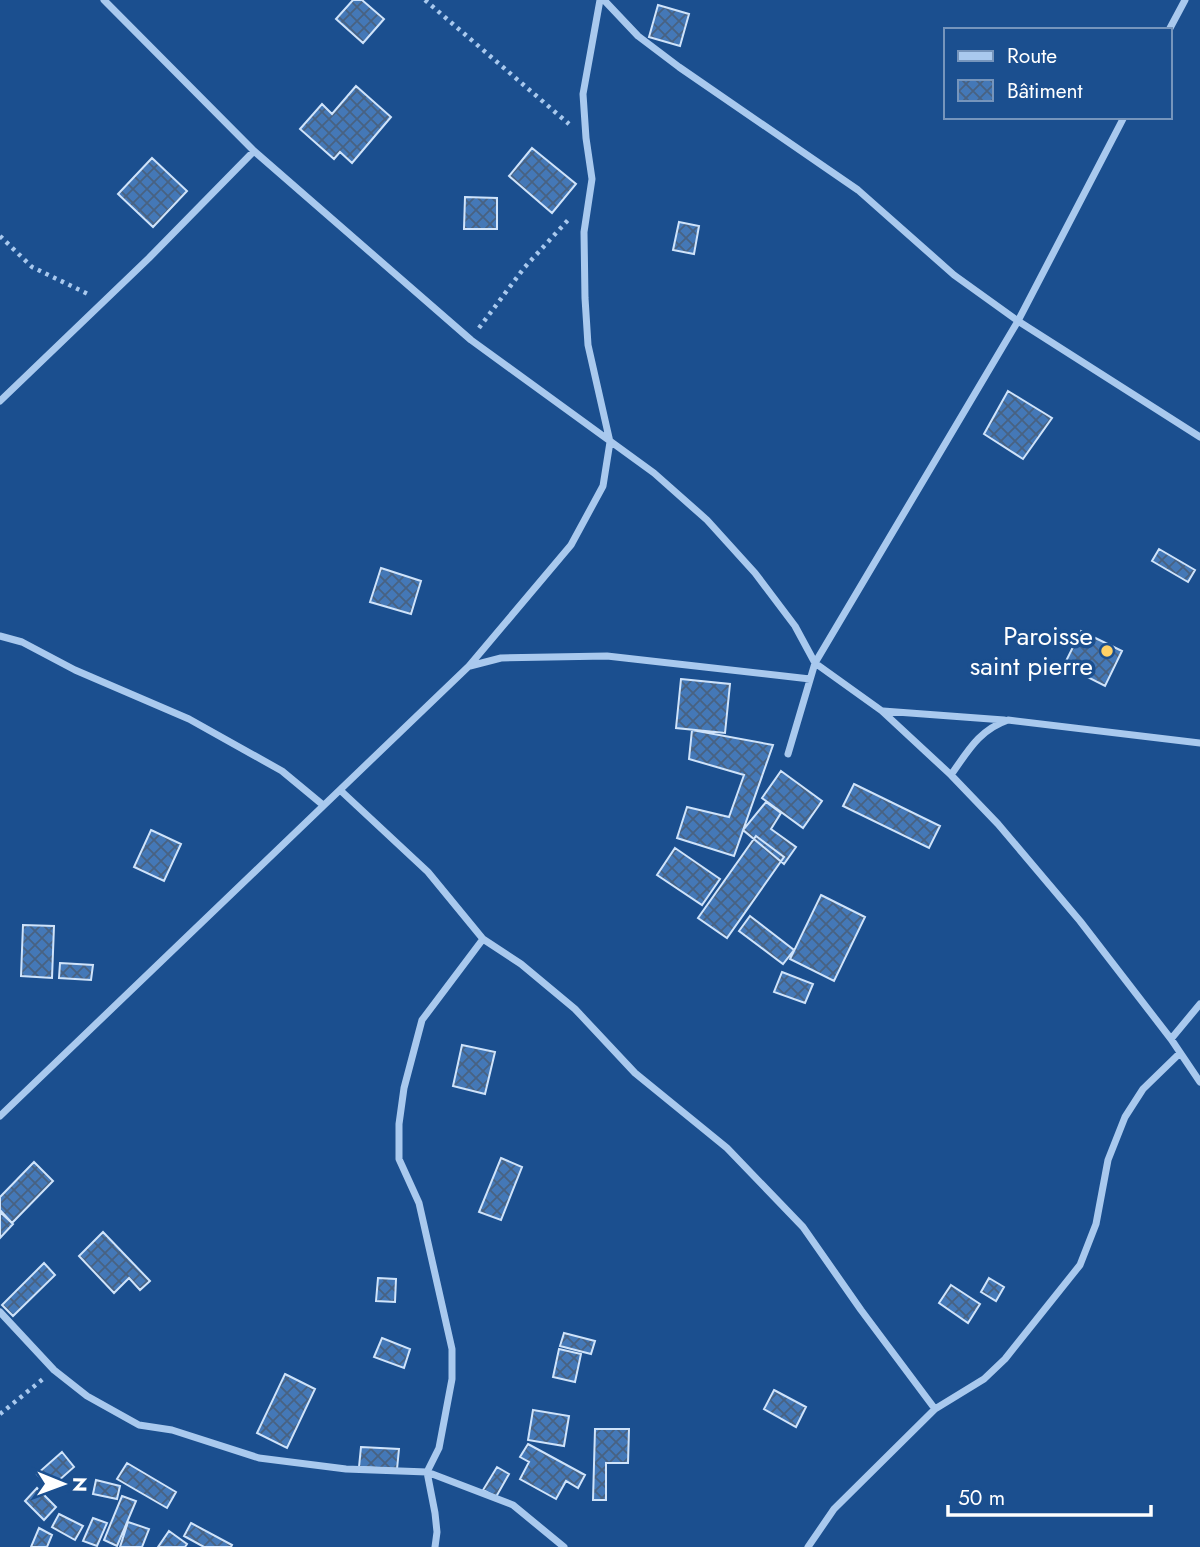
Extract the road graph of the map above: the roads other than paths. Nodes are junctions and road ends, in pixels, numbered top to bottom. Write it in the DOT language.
graph roads {
  1 [pos="104,0"];
  2 [pos="602,0"];
  3 [pos="1185,0"];
  4 [pos="1170,28"];
  5 [pos="1123,119"];
  6 [pos="254,151"];
  7 [pos="1018,321"];
  8 [pos="0,401"];
  9 [pos="1200,437"];
  10 [pos="610,442"];
  11 [pos="0,636"];
  12 [pos="815,663"];
  13 [pos="470,666"];
  14 [pos="810,679"];
  15 [pos="882,711"];
  16 [pos="1008,720"];
  17 [pos="1200,743"];
  18 [pos="788,754"];
  19 [pos="951,775"];
  20 [pos="340,790"];
  21 [pos="323,805"];
  22 [pos="483,939"];
  23 [pos="1200,1004"];
  24 [pos="1171,1039"];
  25 [pos="1180,1053"];
  26 [pos="1200,1082"];
  27 [pos="0,1116"];
  28 [pos="0,1312"];
  29 [pos="935,1409"];
  30 [pos="427,1472"];
  31 [pos="435,1547"];
  32 [pos="564,1547"];
  33 [pos="808,1547"];
  1 -- 6 [label="street"];
  2 -- 7 [label="street"];
  2 -- 10 [label="street"];
  3 -- 4 [label="street"];
  5 -- 7 [label="street"];
  6 -- 8 [label="street"];
  6 -- 10 [label="street"];
  7 -- 9 [label="street"];
  7 -- 12 [label="street"];
  10 -- 12 [label="street"];
  10 -- 13 [label="street"];
  11 -- 21 [label="street"];
  12 -- 14 [label="street"];
  12 -- 15 [label="street"];
  13 -- 14 [label="street"];
  13 -- 20 [label="street"];
  14 -- 18 [label="street"];
  15 -- 16 [label="street"];
  15 -- 19 [label="street"];
  16 -- 17 [label="street"];
  16 -- 19 [label="street"];
  19 -- 24 [label="street"];
  20 -- 21 [label="street"];
  20 -- 22 [label="street"];
  21 -- 27 [label="street"];
  22 -- 29 [label="street"];
  22 -- 30 [label="street"];
  23 -- 24 [label="street"];
  24 -- 25 [label="street"];
  25 -- 26 [label="street"];
  25 -- 29 [label="street"];
  28 -- 30 [label="street"];
  29 -- 33 [label="street"];
  30 -- 31 [label="street"];
  30 -- 32 [label="street"];
}
